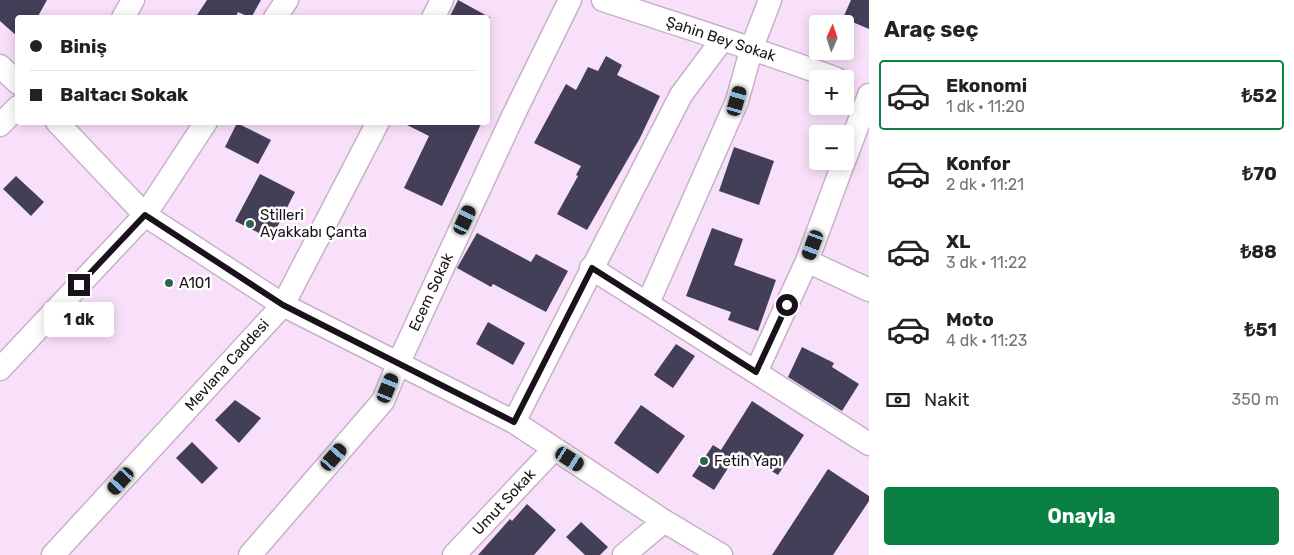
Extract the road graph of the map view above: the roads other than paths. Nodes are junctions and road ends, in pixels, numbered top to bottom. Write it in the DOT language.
graph roads {
  1 [pos="132,0"];
  2 [pos="287,0"];
  3 [pos="442,0"];
  4 [pos="570,0"];
  5 [pos="603,0"];
  6 [pos="770,0"];
  7 [pos="628,4"];
  8 [pos="125,15"];
  9 [pos="277,15"];
  10 [pos="434,15"];
  11 [pos="722,40"];
  12 [pos="752,47"];
  13 [pos="0,66"];
  14 [pos="813,70"];
  15 [pos="15,80"];
  16 [pos="854,85"];
  17 [pos="869,90"];
  18 [pos="869,95"];
  19 [pos="15,110"];
  20 [pos="0,125"];
  21 [pos="64,125"];
  22 [pos="204,125"];
  23 [pos="376,125"];
  24 [pos="854,136"];
  25 [pos="841,170"];
  26 [pos="145,215"];
  27 [pos="807,262"];
  28 [pos="592,268"];
  29 [pos="869,290"];
  30 [pos="648,302"];
  31 [pos="283,305"];
  32 [pos="399,362"];
  33 [pos="0,369"];
  34 [pos="756,372"];
  35 [pos="514,422"];
  36 [pos="869,444"];
  37 [pos="554,449"];
  38 [pos="664,521"];
  39 [pos="54,555"];
  40 [pos="250,555"];
  41 [pos="454,555"];
  42 [pos="624,555"];
  43 [pos="721,555"];
  1 -- 8 [label="street"];
  2 -- 9 [label="street"];
  3 -- 10 [label="street"];
  4 -- 32 [label="street, Ecem Sokak"];
  5 -- 7 [label="street, Şahin Bey Sokak"];
  6 -- 12 [label="street"];
  7 -- 11 [label="street, Şahin Bey Sokak"];
  11 -- 12 [label="street, Şahin Bey Sokak"];
  11 -- 28 [label="street"];
  12 -- 14 [label="street, Şahin Bey Sokak"];
  12 -- 30 [label="street"];
  13 -- 15 [label="street"];
  16 -- 17 [label="street"];
  18 -- 24 [label="street"];
  19 -- 20 [label="street"];
  21 -- 26 [label="street"];
  22 -- 26 [label="street"];
  23 -- 31 [label="street, Mevlana Caddesi"];
  25 -- 27 [label="street"];
  26 -- 31 [label="street"];
  26 -- 33 [label="street"];
  27 -- 29 [label="street"];
  27 -- 34 [label="street"];
  28 -- 30 [label="street"];
  28 -- 35 [label="street"];
  30 -- 34 [label="street"];
  31 -- 32 [label="street"];
  31 -- 39 [label="street, Mevlana Caddesi"];
  32 -- 35 [label="street"];
  32 -- 40 [label="street, Ecem Sokak"];
  34 -- 36 [label="street"];
  35 -- 37 [label="street"];
  37 -- 38 [label="street"];
  37 -- 41 [label="street, Umut Sokak"];
  38 -- 42 [label="street"];
  38 -- 43 [label="street"];
}
